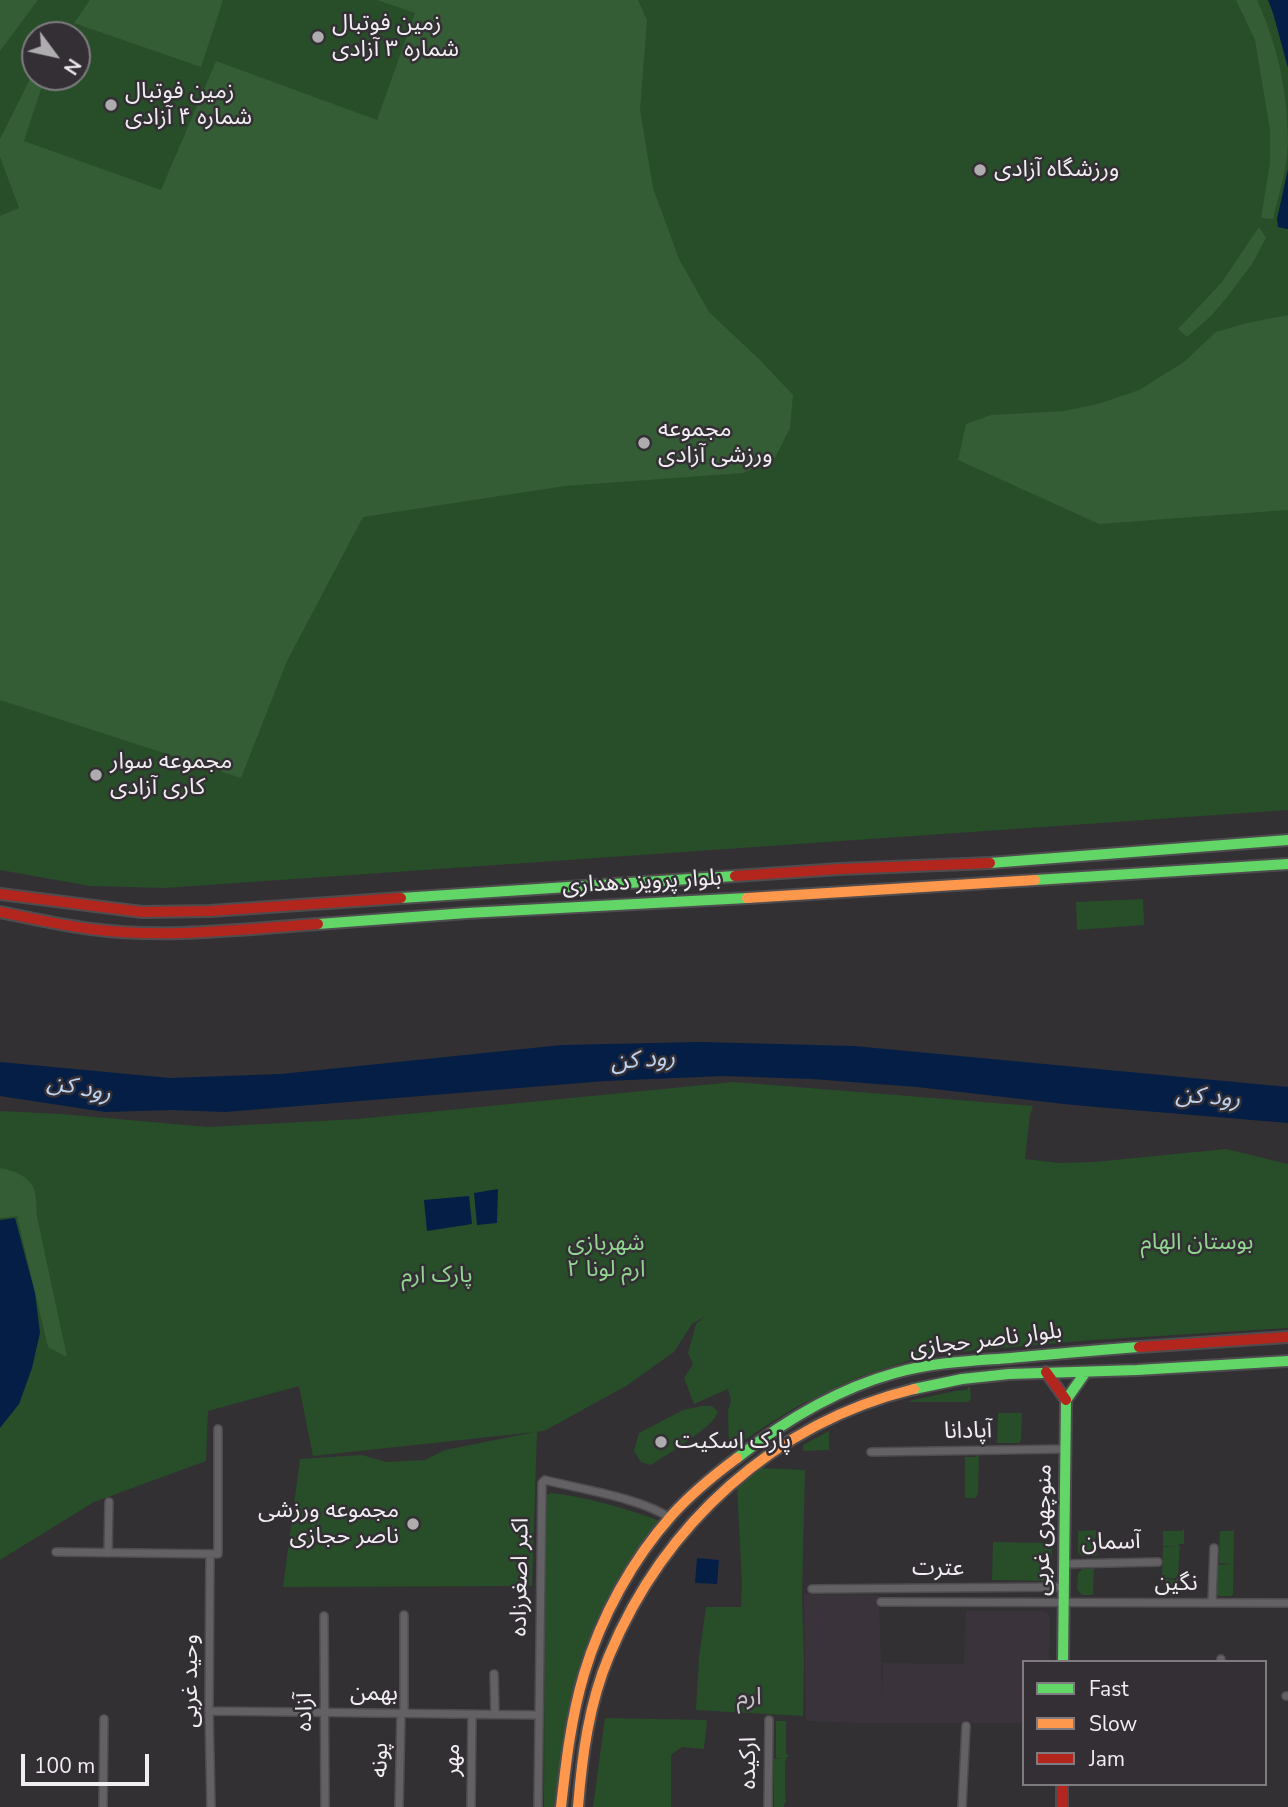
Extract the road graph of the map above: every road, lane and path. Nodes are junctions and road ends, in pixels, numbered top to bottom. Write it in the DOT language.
graph roads {
  1 [pos="1288,840"];
  2 [pos="1288,864"];
  3 [pos="0,894"];
  4 [pos="0,912"];
  5 [pos="1288,1337"];
  6 [pos="1288,1362"];
  7 [pos="1046,1372"];
  8 [pos="1085,1373"];
  9 [pos="1066,1400"];
  10 [pos="218,1429"];
  11 [pos="1065,1449"];
  12 [pos="871,1452"];
  13 [pos="109,1502"];
  14 [pos="670,1518"];
  15 [pos="1214,1548"];
  16 [pos="56,1552"];
  17 [pos="108,1553"];
  18 [pos="214,1555"];
  19 [pos="1158,1562"];
  20 [pos="1064,1564"];
  21 [pos="1064,1587"];
  22 [pos="812,1588"];
  23 [pos="881,1602"];
  24 [pos="1212,1603"];
  25 [pos="1288,1603"];
  26 [pos="1064,1604"];
  27 [pos="404,1615"];
  28 [pos="324,1616"];
  29 [pos="1063,1660"];
  30 [pos="494,1674"];
  31 [pos="209,1711"];
  32 [pos="325,1713"];
  33 [pos="402,1713"];
  34 [pos="472,1714"];
  35 [pos="495,1714"];
  36 [pos="538,1715"];
  37 [pos="104,1719"];
  38 [pos="769,1720"];
  39 [pos="966,1726"];
  40 [pos="1062,1786"];
  41 [pos="103,1807"];
  42 [pos="211,1807"];
  43 [pos="325,1807"];
  44 [pos="399,1807"];
  45 [pos="471,1807"];
  46 [pos="538,1807"];
  47 [pos="561,1807"];
  48 [pos="578,1807"];
  49 [pos="768,1807"];
  50 [pos="962,1807"];
  51 [pos="1062,1807"];
  1 -- 3 [label="main road, بلوار پرویز دهداری"];
  2 -- 4 [label="main road, بلوار پرویز دهداری"];
  5 -- 14 [label="main road, بلوار ناصر حجازی"];
  6 -- 8 [label="main road, بلوار ناصر حجازی"];
  7 -- 8 [label="main road, بلوار ناصر حجازی"];
  7 -- 9 [label="main road"];
  7 -- 48 [label="main road, بلوار ناصر حجازی"];
  8 -- 9 [label="main road"];
  9 -- 11 [label="main road, منوچهری غربی"];
  10 -- 18 [label="street, وحید غربی"];
  11 -- 12 [label="street, آپادانا"];
  11 -- 20 [label="main road, منوچهری غربی"];
  13 -- 17 [label="street"];
  14 -- 36 [label="street, اکبر اصغرزاده"];
  14 -- 47 [label="main road, بلوار ناصر حجازی"];
  15 -- 24 [label="street"];
  16 -- 17 [label="street"];
  17 -- 18 [label="street"];
  18 -- 31 [label="street, وحید غربی"];
  19 -- 20 [label="street, آسمان"];
  20 -- 21 [label="main road, منوچهری غربی"];
  21 -- 22 [label="street, عترت"];
  21 -- 26 [label="main road, منوچهری غربی"];
  23 -- 26 [label="street, نگین"];
  24 -- 25 [label="street, نگین"];
  24 -- 26 [label="street, نگین"];
  26 -- 29 [label="main road, منوچهری غربی"];
  27 -- 33 [label="street, پونه"];
  28 -- 32 [label="street, آزاده"];
  30 -- 35 [label="street"];
  31 -- 32 [label="street, بهمن"];
  31 -- 42 [label="street, وحید غربی"];
  32 -- 33 [label="street, بهمن"];
  32 -- 43 [label="street, آزاده"];
  33 -- 34 [label="street, بهمن"];
  33 -- 44 [label="street, پونه"];
  34 -- 35 [label="street, بهمن"];
  34 -- 45 [label="street, مهر"];
  35 -- 36 [label="street, بهمن"];
  36 -- 46 [label="street, اکبر اصغرزاده"];
  37 -- 41 [label="street"];
  38 -- 49 [label="street, ارکیده"];
  39 -- 50 [label="street"];
  40 -- 51 [label="main road"];
}
